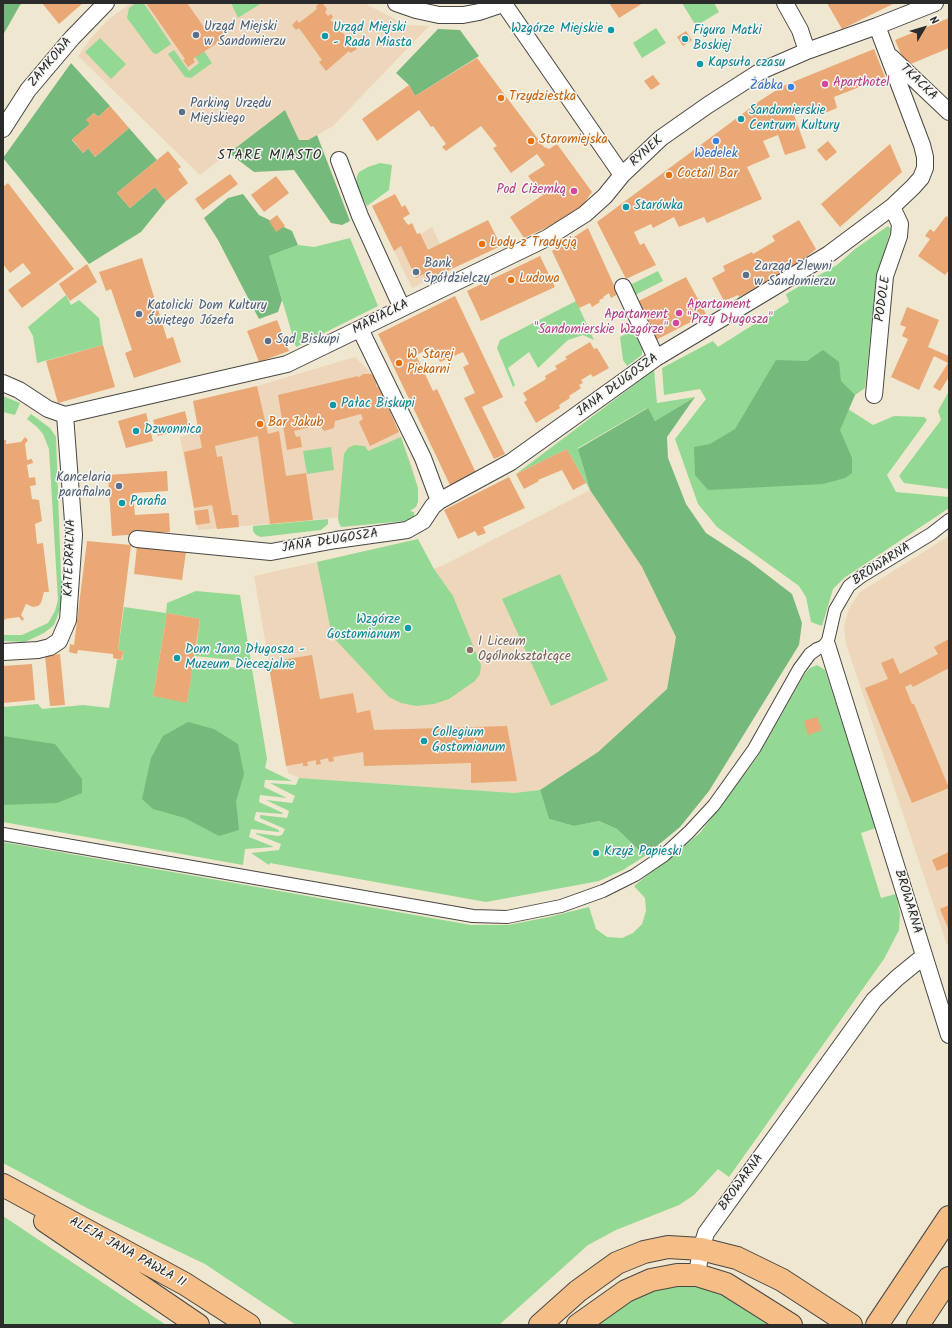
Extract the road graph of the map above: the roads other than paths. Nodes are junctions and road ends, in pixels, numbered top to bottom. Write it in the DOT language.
graph roads {
  1 [pos="106,3"];
  2 [pos="396,3"];
  3 [pos="785,3"];
  4 [pos="935,3"];
  5 [pos="505,4"];
  6 [pos="877,26"];
  7 [pos="808,51"];
  8 [pos="888,54"];
  9 [pos="947,107"];
  10 [pos="3,129"];
  11 [pos="339,160"];
  12 [pos="622,175"];
  13 [pos="892,207"];
  14 [pos="623,287"];
  15 [pos="402,308"];
  16 [pos="360,329"];
  17 [pos="656,358"];
  18 [pos="3,383"];
  19 [pos="874,395"];
  20 [pos="65,415"];
  21 [pos="439,501"];
  22 [pos="949,520"];
  23 [pos="137,539"];
  24 [pos="827,645"];
  25 [pos="3,652"];
  26 [pos="3,834"];
  27 [pos="924,956"];
  28 [pos="949,1034"];
  29 [pos="3,1185"];
  30 [pos="3,1192"];
  31 [pos="949,1217"];
  32 [pos="702,1249"];
  33 [pos="698,1276"];
  34 [pos="949,1278"];
  35 [pos="919,1324"];
  36 [pos="198,1325"];
  37 [pos="249,1325"];
  38 [pos="540,1325"];
  39 [pos="578,1325"];
  40 [pos="791,1325"];
  41 [pos="851,1325"];
  42 [pos="877,1325"];
  1 -- 10 [label="street, ZAMKOWA"];
  2 -- 5 [label="street"];
  3 -- 7 [label="street"];
  4 -- 6 [label="street, RYNEK"];
  5 -- 12 [label="street, RYNEK"];
  6 -- 7 [label="street, RYNEK"];
  6 -- 8 [label="street, JANA DŁUGOSZA"];
  7 -- 12 [label="street, RYNEK"];
  8 -- 9 [label="street, TKACKA"];
  8 -- 13 [label="street, JANA DŁUGOSZA"];
  11 -- 15 [label="street"];
  12 -- 15 [label="street, MARIACKA"];
  13 -- 17 [label="street, JANA DŁUGOSZA"];
  13 -- 19 [label="street, PODOLE"];
  14 -- 17 [label="street"];
  15 -- 16 [label="street, MARIACKA"];
  16 -- 20 [label="street, MARIACKA"];
  16 -- 21 [label="street"];
  17 -- 21 [label="street, JANA DŁUGOSZA"];
  18 -- 20 [label="street"];
  20 -- 25 [label="street, KATEDRALNA"];
  21 -- 23 [label="street, JANA DŁUGOSZA"];
  22 -- 24 [label="street, BROWARNA"];
  24 -- 26 [label="street"];
  24 -- 27 [label="street, BROWARNA"];
  27 -- 28 [label="street"];
  27 -- 32 [label="street, BROWARNA"];
  29 -- 37 [label="main road, ALEJA JANA PAWŁA II"];
  30 -- 36 [label="main road, ALEJA JANA PAWŁA II"];
  31 -- 42 [label="main road"];
  32 -- 33 [label="street, BROWARNA"];
  32 -- 38 [label="main road"];
  32 -- 41 [label="main road"];
  33 -- 39 [label="main road"];
  33 -- 40 [label="main road"];
  34 -- 35 [label="main road"];
}
